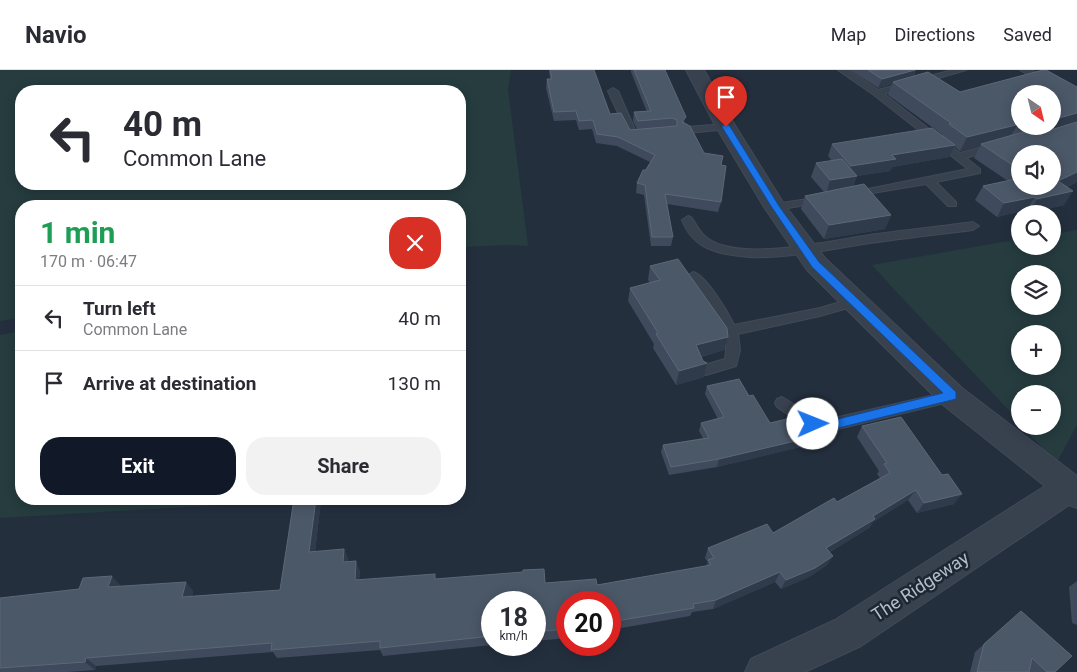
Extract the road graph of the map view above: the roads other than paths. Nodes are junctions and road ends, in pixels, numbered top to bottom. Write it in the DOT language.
graph roads {
  1 [pos="695,70"];
  2 [pos="842,70"];
  3 [pos="962,70"];
  4 [pos="1024,70"];
  5 [pos="613,91"];
  6 [pos="877,93"];
  7 [pos="1077,100"];
  8 [pos="726,127"];
  9 [pos="686,130"];
  10 [pos="661,132"];
  11 [pos="1005,144"];
  12 [pos="959,157"];
  13 [pos="929,181"];
  14 [pos="952,204"];
  15 [pos="775,206"];
  16 [pos="964,216"];
  17 [pos="688,220"];
  18 [pos="803,248"];
  19 [pos="693,276"];
  20 [pos="854,302"];
  21 [pos="732,330"];
  22 [pos="706,370"];
  23 [pos="952,396"];
  24 [pos="782,403"];
  25 [pos="1072,491"];
  26 [pos="774,670"];
  1 -- 8 [label="street"];
  2 -- 6 [label="lane"];
  3 -- 6 [label="lane"];
  4 -- 7 [label="lane"];
  5 -- 10 [label="lane"];
  6 -- 12 [label="lane"];
  8 -- 9 [label="lane"];
  8 -- 15 [label="street"];
  11 -- 12 [label="lane"];
  12 -- 13 [label="lane"];
  13 -- 14 [label="lane"];
  13 -- 15 [label="lane"];
  15 -- 18 [label="street"];
  16 -- 18 [label="lane"];
  17 -- 18 [label="lane"];
  18 -- 20 [label="street"];
  19 -- 21 [label="lane"];
  20 -- 21 [label="lane"];
  20 -- 23 [label="street"];
  21 -- 22 [label="lane"];
  23 -- 24 [label="lane"];
  23 -- 25 [label="street"];
  25 -- 26 [label="street, The Ridgeway"];
}
